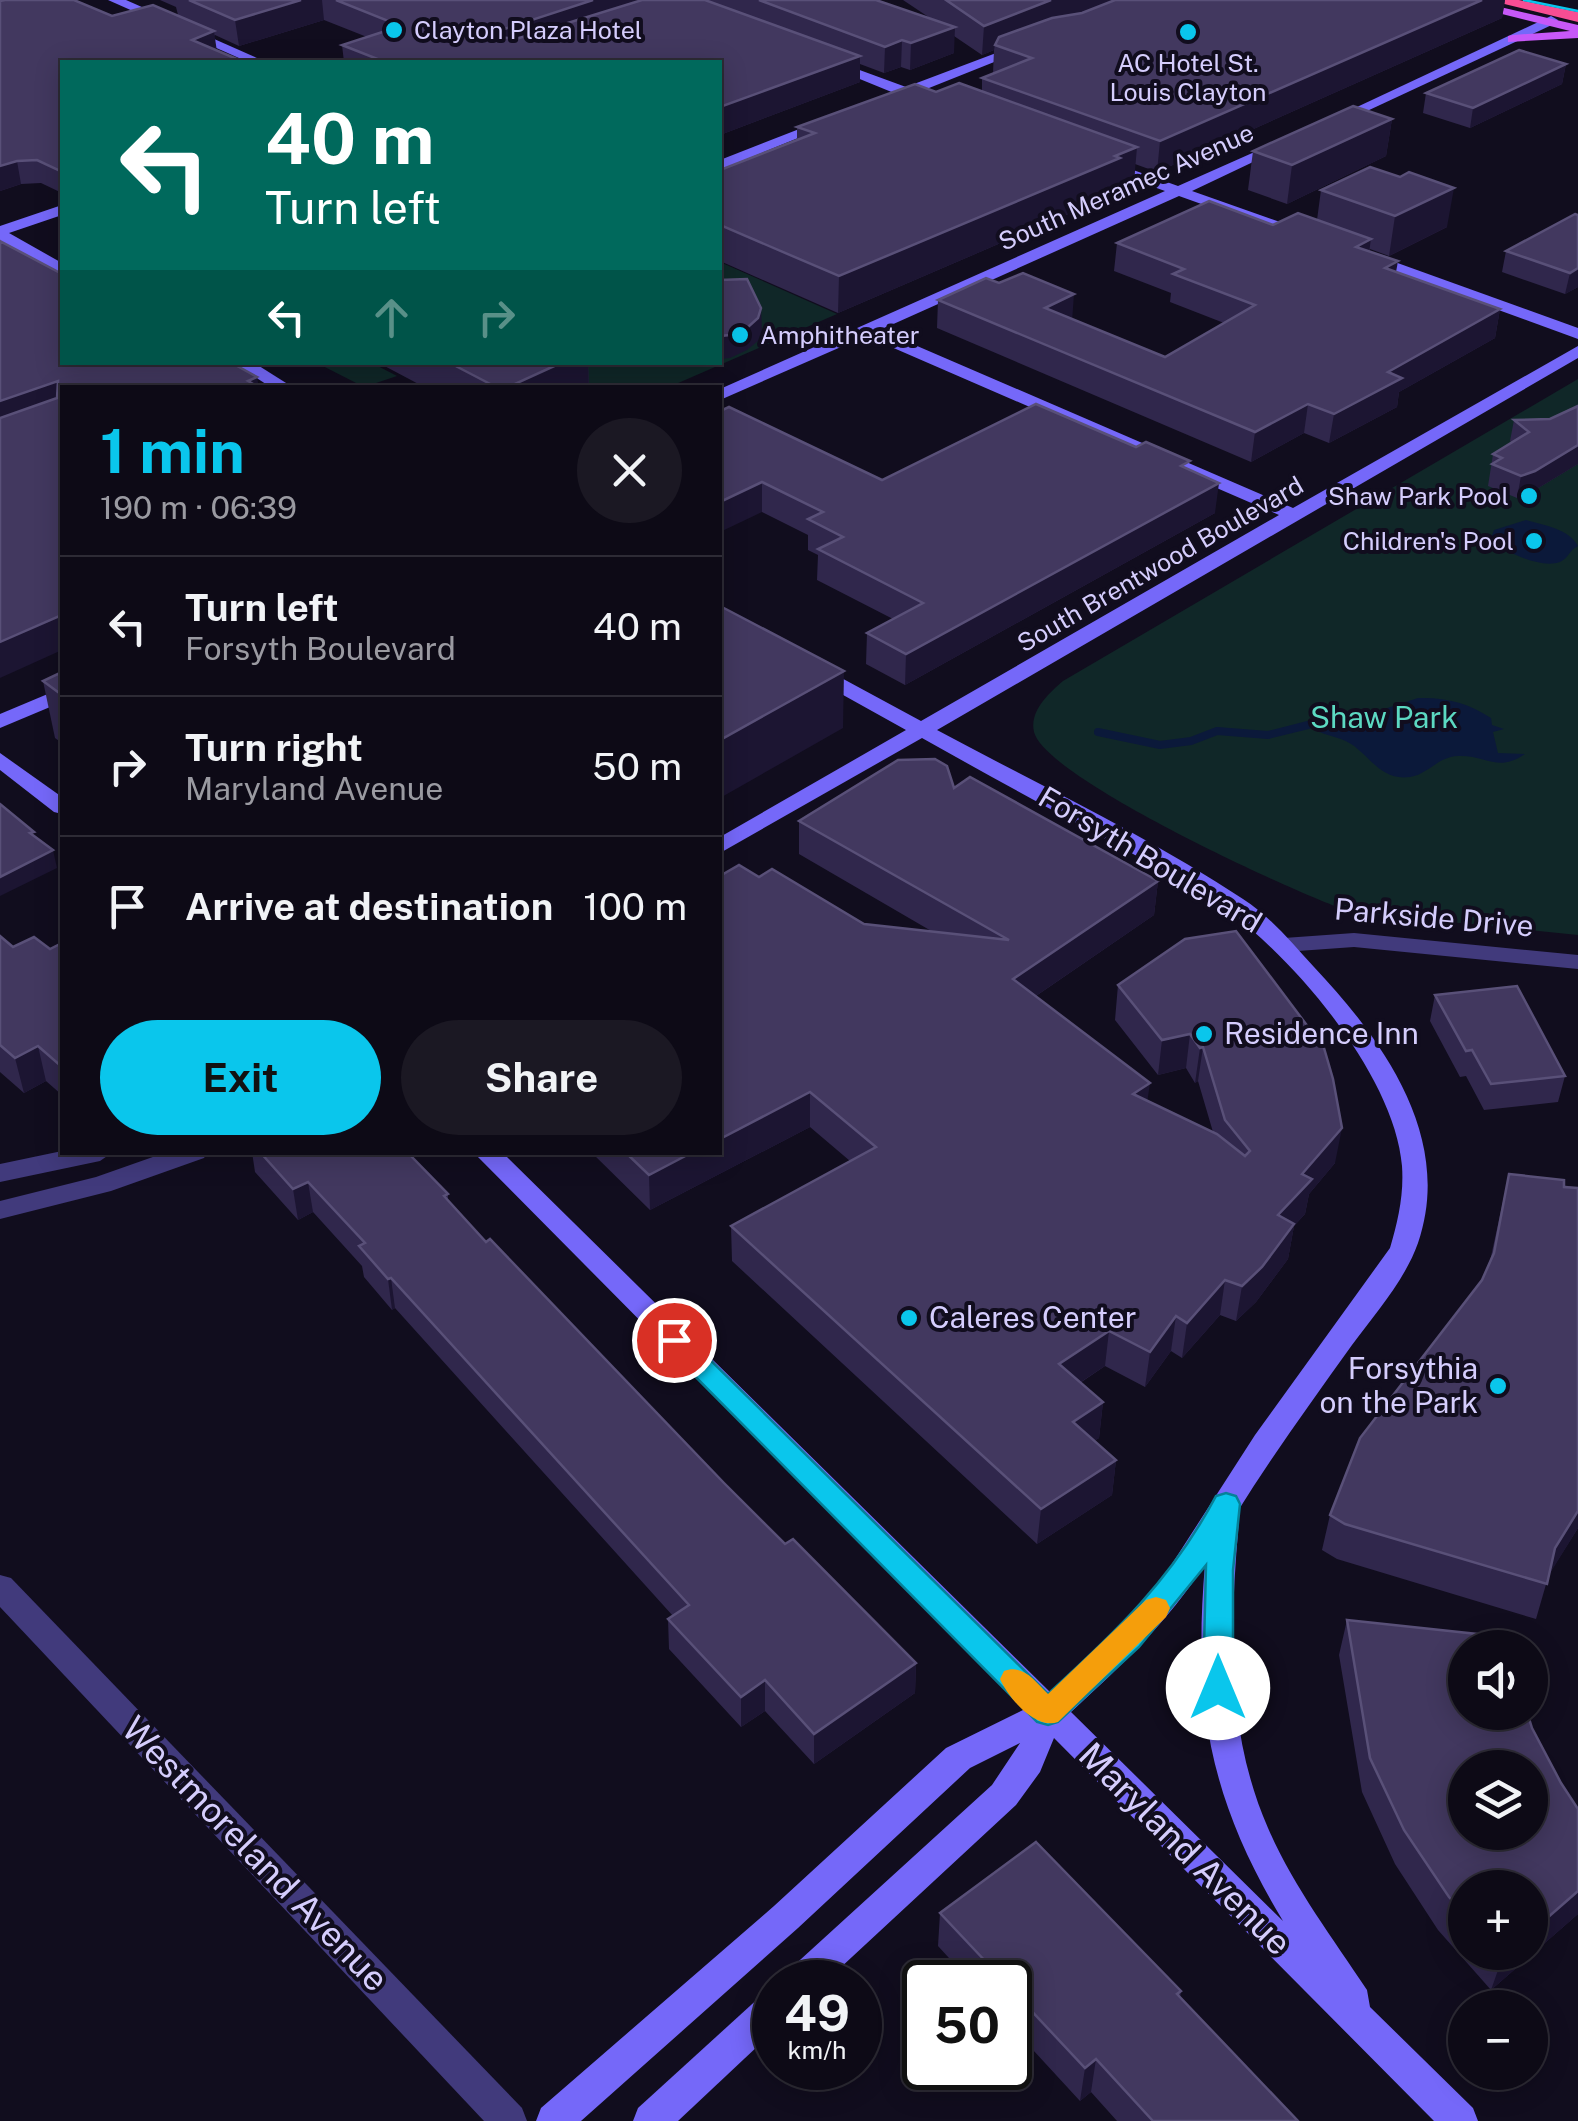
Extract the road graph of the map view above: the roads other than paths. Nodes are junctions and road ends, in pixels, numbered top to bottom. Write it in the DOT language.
graph roads {
  1 [pos="115,0"];
  2 [pos="1453,0"];
  3 [pos="1496,0"];
  4 [pos="1578,17"];
  5 [pos="1551,20"];
  6 [pos="1578,30"];
  7 [pos="1046,39"];
  8 [pos="1514,39"];
  9 [pos="814,58"];
  10 [pos="254,60"];
  11 [pos="906,92"];
  12 [pos="882,102"];
  13 [pos="954,110"];
  14 [pos="847,116"];
  15 [pos="1317,130"];
  16 [pos="1300,137"];
  17 [pos="1093,160"];
  18 [pos="722,164"];
  19 [pos="1179,192"];
  20 [pos="60,211"];
  21 [pos="0,233"];
  22 [pos="1324,242"];
  23 [pos="1342,249"];
  24 [pos="60,268"];
  25 [pos="864,330"];
  26 [pos="1578,334"];
  27 [pos="1578,351"];
  28 [pos="245,365"];
  29 [pos="281,385"];
  30 [pos="722,395"];
  31 [pos="1294,515"];
  32 [pos="800,664"];
  33 [pos="60,695"];
  34 [pos="0,722"];
  35 [pos="922,730"];
  36 [pos="0,760"];
  37 [pos="0,778"];
  38 [pos="28,780"];
  39 [pos="60,804"];
  40 [pos="722,845"];
  41 [pos="1284,946"];
  42 [pos="1578,962"];
  43 [pos="86,1155"];
  44 [pos="187,1155"];
  45 [pos="489,1155"];
  46 [pos="0,1173"];
  47 [pos="0,1210"];
  48 [pos="1226,1504"];
  49 [pos="0,1587"];
  50 [pos="1048,1713"];
  51 [pos="825,1960"];
  52 [pos="752,2027"];
  53 [pos="1378,2040"];
  54 [pos="509,2121"];
  55 [pos="554,2121"];
  56 [pos="651,2121"];
  57 [pos="1460,2121"];
  1 -- 10 [label="street"];
  2 -- 5 [label="main road"];
  3 -- 4 [label="highway"];
  5 -- 6 [label="highway"];
  5 -- 8 [label="street"];
  6 -- 8 [label="main road"];
  7 -- 11 [label="street"];
  8 -- 15 [label="street"];
  9 -- 11 [label="street"];
  11 -- 12 [label="street"];
  11 -- 13 [label="street"];
  14 -- 18 [label="street"];
  16 -- 19 [label="street, South Meramec Avenue"];
  17 -- 19 [label="street"];
  19 -- 22 [label="street"];
  19 -- 25 [label="street, South Meramec Avenue"];
  20 -- 21 [label="street"];
  21 -- 24 [label="street"];
  23 -- 26 [label="street"];
  25 -- 30 [label="street, South Meramec Avenue"];
  25 -- 31 [label="street"];
  27 -- 31 [label="street, South Brentwood Boulevard"];
  28 -- 29 [label="street"];
  31 -- 35 [label="street, South Brentwood Boulevard"];
  32 -- 35 [label="street, Forsyth Boulevard"];
  33 -- 34 [label="street"];
  35 -- 40 [label="street, South Brentwood Boulevard"];
  35 -- 41 [label="street, Forsyth Boulevard"];
  36 -- 38 [label="street"];
  37 -- 38 [label="street"];
  38 -- 39 [label="street"];
  41 -- 42 [label="street, Parkside Drive"];
  41 -- 48 [label="street, Forsyth Boulevard"];
  43 -- 46 [label="street"];
  44 -- 47 [label="street"];
  45 -- 50 [label="street, Maryland Avenue"];
  48 -- 50 [label="street, Forsyth Boulevard"];
  48 -- 53 [label="street"];
  49 -- 54 [label="street, Westmoreland Avenue"];
  50 -- 51 [label="street"];
  50 -- 53 [label="street, Maryland Avenue"];
  50 -- 55 [label="street"];
  52 -- 56 [label="street"];
  53 -- 57 [label="street, Maryland Avenue"];
}
